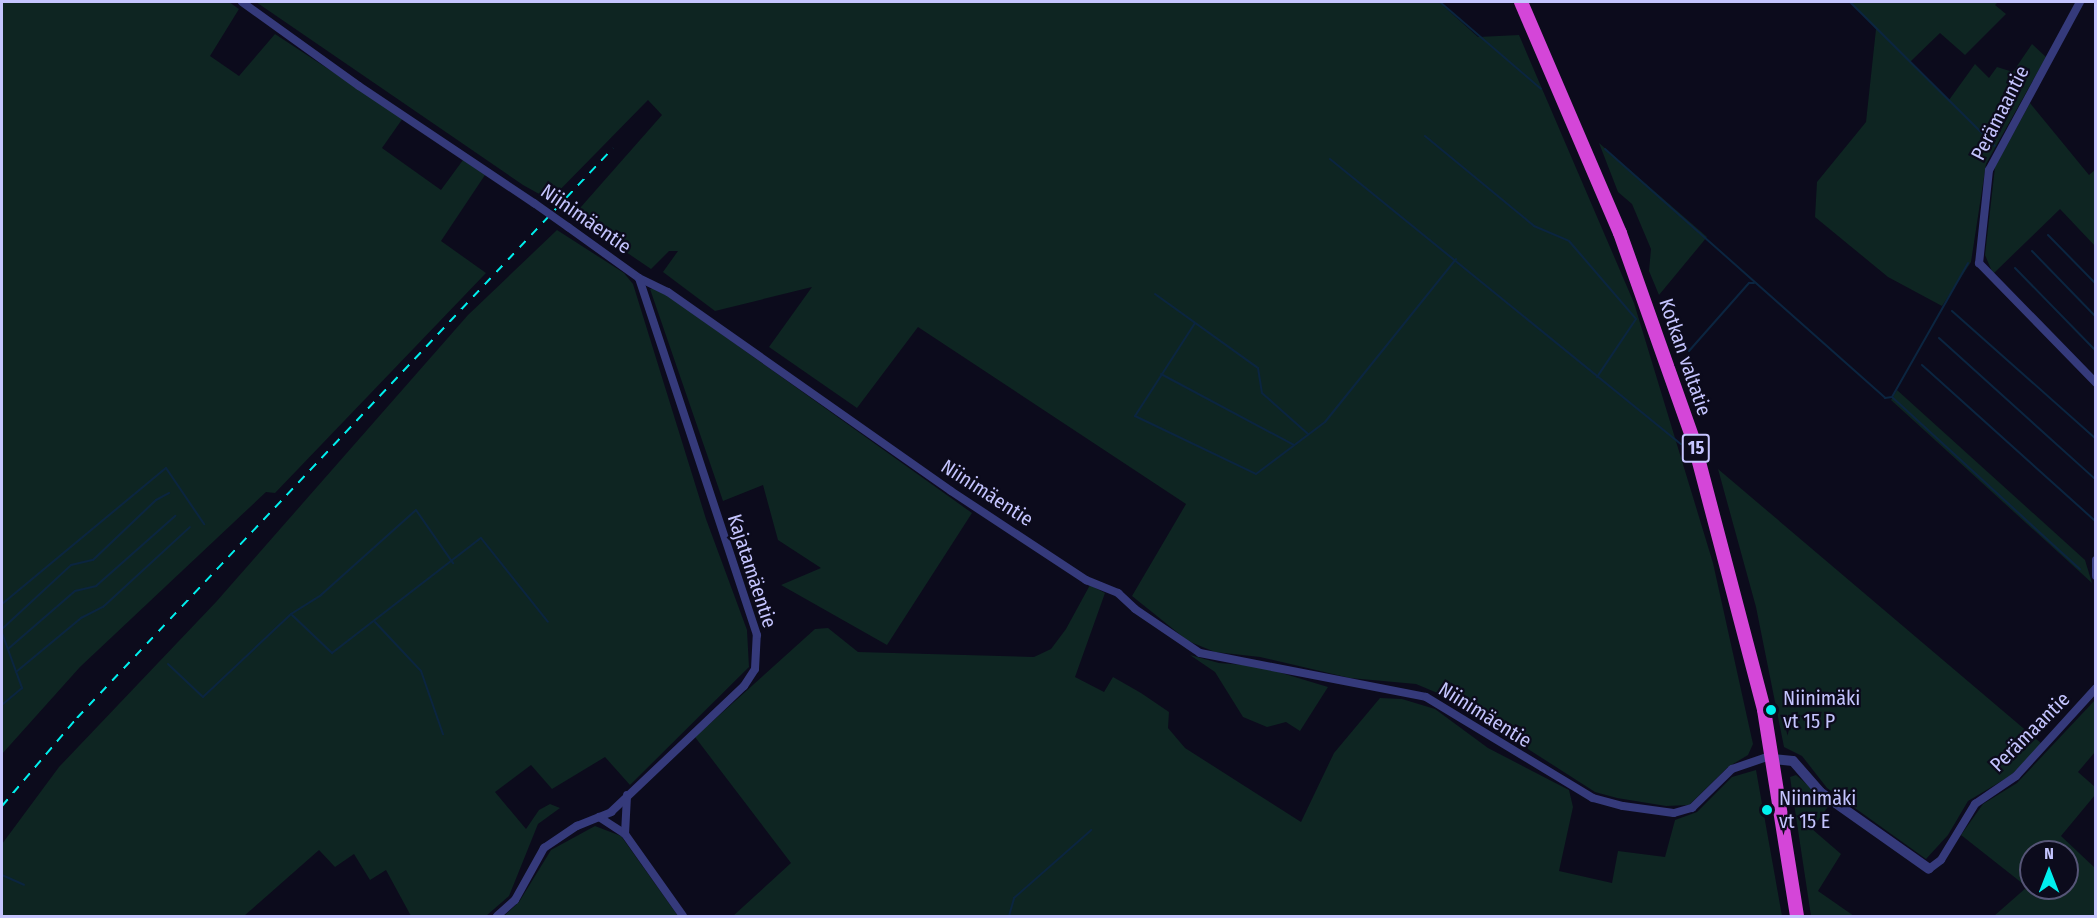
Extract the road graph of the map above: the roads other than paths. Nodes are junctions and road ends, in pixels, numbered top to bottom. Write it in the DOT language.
graph roads {
  1 [pos="242,2"];
  2 [pos="1521,2"];
  3 [pos="2080,2"];
  4 [pos="639,278"];
  5 [pos="2096,383"];
  6 [pos="2096,560"];
  7 [pos="2096,576"];
  8 [pos="2096,688"];
  9 [pos="1773,757"];
  10 [pos="627,795"];
  11 [pos="599,818"];
  12 [pos="625,834"];
  13 [pos="1929,869"];
  14 [pos="497,916"];
  15 [pos="683,916"];
  16 [pos="1797,916"];
  1 -- 4 [label="street, Niinimäentie, bridge"];
  2 -- 9 [label="highway, Kotkan valtatie / 15"];
  3 -- 5 [label="street, Perämaantie"];
  4 -- 9 [label="street, Niinimäentie"];
  4 -- 10 [label="street, Kajatamäentie"];
  6 -- 7 [label="street"];
  8 -- 13 [label="street, Perämaantie"];
  9 -- 13 [label="street, Perämaantie"];
  9 -- 16 [label="highway, Kotkan valtatie / 15"];
  10 -- 11 [label="street, Kajatamäentie"];
  10 -- 12 [label="street"];
  11 -- 12 [label="street"];
  11 -- 14 [label="street, Kajatamäentie"];
  12 -- 15 [label="street"];
}
